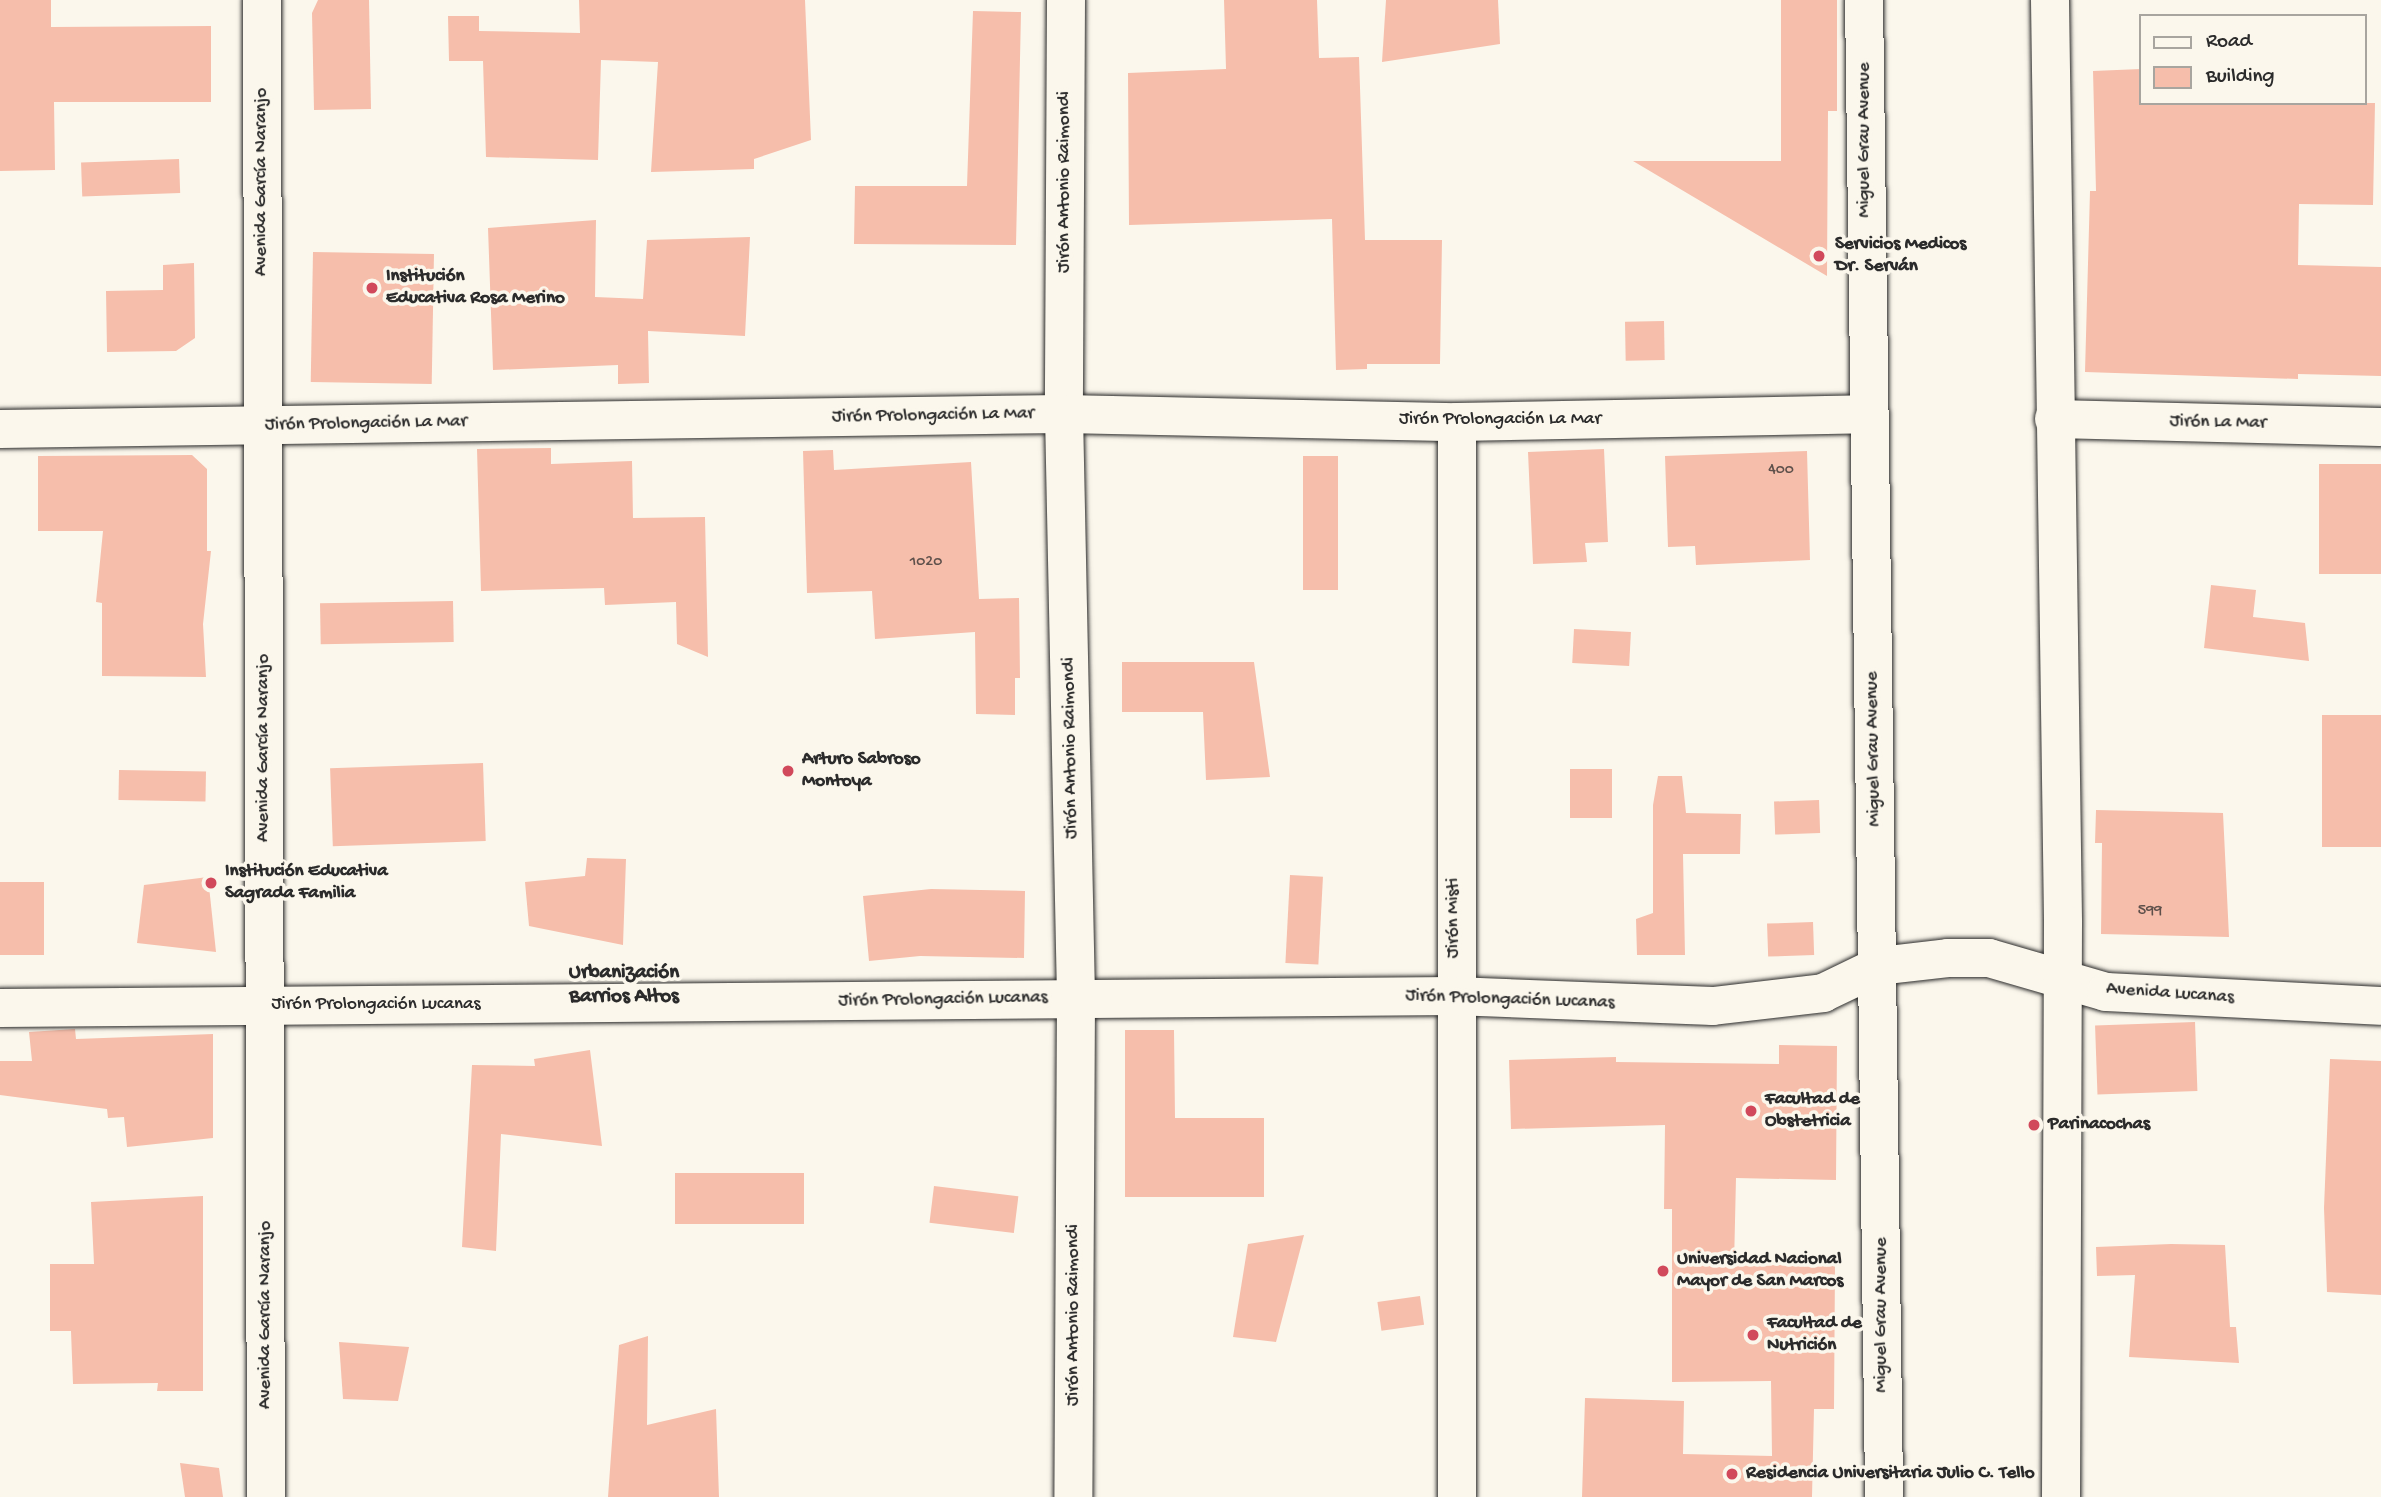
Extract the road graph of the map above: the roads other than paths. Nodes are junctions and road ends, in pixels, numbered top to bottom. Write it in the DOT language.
graph roads {
  1 [pos="262,0"];
  2 [pos="1066,0"];
  3 [pos="1864,0"];
  4 [pos="2050,0"];
  5 [pos="1065,414"];
  6 [pos="1866,414"];
  7 [pos="2054,419"];
  8 [pos="1457,422"];
  9 [pos="263,425"];
  10 [pos="2381,427"];
  11 [pos="0,429"];
  12 [pos="1880,966"];
  13 [pos="2063,980"];
  14 [pos="1454,996"];
  15 [pos="1076,999"];
  16 [pos="265,1006"];
  17 [pos="2381,1006"];
  18 [pos="0,1008"];
  19 [pos="267,1497"];
  20 [pos="1073,1497"];
  21 [pos="1457,1497"];
  22 [pos="1884,1497"];
  23 [pos="2061,1497"];
  1 -- 9 [label="street, Avenida García Naranjo"];
  2 -- 5 [label="street, Jirón Antonio Raimondi"];
  3 -- 6 [label="street, Miguel Grau Avenue"];
  4 -- 7 [label="street"];
  5 -- 8 [label="street, Jirón Prolongación La Mar"];
  5 -- 9 [label="street, Jirón Prolongación La Mar"];
  5 -- 15 [label="street, Jirón Antonio Raimondi"];
  6 -- 8 [label="street, Jirón Prolongación La Mar"];
  6 -- 12 [label="street, Miguel Grau Avenue"];
  7 -- 10 [label="street, Jirón La Mar"];
  7 -- 13 [label="street"];
  8 -- 14 [label="street, Jirón Misti"];
  9 -- 11 [label="street, Jirón Prolongación La Mar"];
  9 -- 16 [label="street, Avenida García Naranjo"];
  12 -- 13 [label="street, Avenida Lucanas"];
  12 -- 14 [label="street, Jirón Prolongación Lucanas"];
  12 -- 22 [label="street, Miguel Grau Avenue"];
  13 -- 17 [label="street, Avenida Lucanas"];
  13 -- 23 [label="street"];
  14 -- 15 [label="street, Jirón Prolongación Lucanas"];
  14 -- 21 [label="street, Jirón Misti"];
  15 -- 16 [label="street, Jirón Prolongación Lucanas"];
  15 -- 20 [label="street, Jirón Antonio Raimondi"];
  16 -- 18 [label="street, Jirón Prolongación Lucanas"];
  16 -- 19 [label="street, Avenida García Naranjo"];
}
